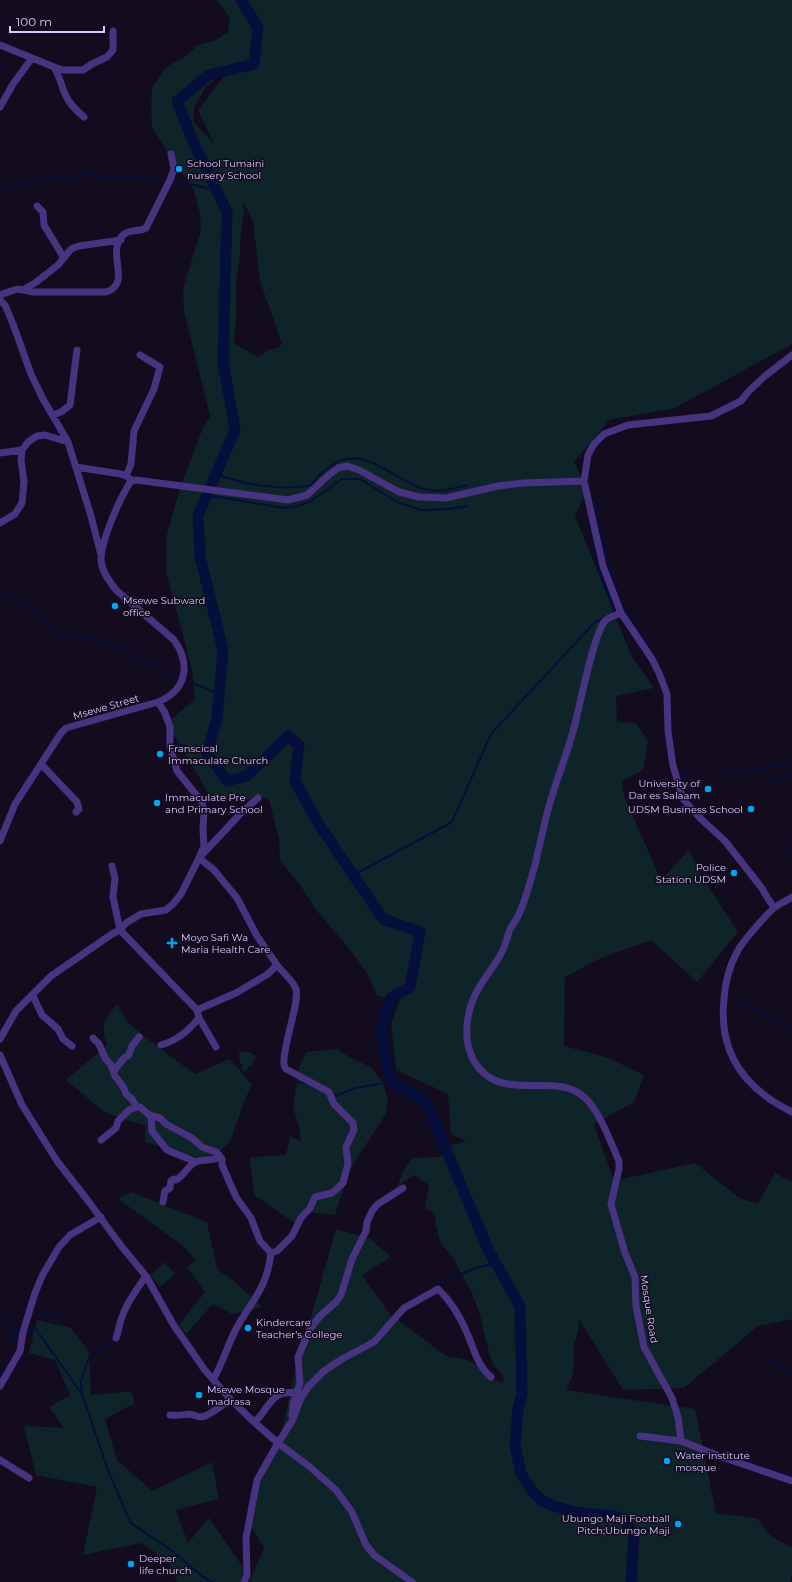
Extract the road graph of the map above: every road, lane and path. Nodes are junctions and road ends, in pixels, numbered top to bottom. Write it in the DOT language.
graph roads {
  1 [pos="112,31"];
  2 [pos="0,45"];
  3 [pos="32,58"];
  4 [pos="54,66"];
  5 [pos="2,99"];
  6 [pos="0,107"];
  7 [pos="84,117"];
  8 [pos="171,154"];
  9 [pos="37,206"];
  10 [pos="121,240"];
  11 [pos="64,258"];
  12 [pos="23,290"];
  13 [pos="0,295"];
  14 [pos="0,300"];
  15 [pos="77,350"];
  16 [pos="140,355"];
  17 [pos="792,356"];
  18 [pos="53,415"];
  19 [pos="68,442"];
  20 [pos="22,450"];
  21 [pos="0,453"];
  22 [pos="76,467"];
  23 [pos="129,478"];
  24 [pos="584,481"];
  25 [pos="0,522"];
  26 [pos="101,559"];
  27 [pos="621,613"];
  28 [pos="158,702"];
  29 [pos="41,764"];
  30 [pos="258,798"];
  31 [pos="76,812"];
  32 [pos="0,841"];
  33 [pos="199,858"];
  34 [pos="112,866"];
  35 [pos="792,897"];
  36 [pos="774,908"];
  37 [pos="120,930"];
  38 [pos="277,965"];
  39 [pos="33,996"];
  40 [pos="198,1010"];
  41 [pos="199,1018"];
  42 [pos="139,1037"];
  43 [pos="94,1038"];
  44 [pos="0,1039"];
  45 [pos="161,1045"];
  46 [pos="72,1046"];
  47 [pos="216,1047"];
  48 [pos="0,1055"];
  49 [pos="114,1071"];
  50 [pos="137,1107"];
  51 [pos="792,1112"];
  52 [pos="151,1116"];
  53 [pos="101,1140"];
  54 [pos="220,1157"];
  55 [pos="196,1162"];
  56 [pos="403,1188"];
  57 [pos="163,1202"];
  58 [pos="100,1217"];
  59 [pos="271,1253"];
  60 [pos="146,1276"];
  61 [pos="116,1338"];
  62 [pos="491,1377"];
  63 [pos="214,1378"];
  64 [pos="0,1386"];
  65 [pos="297,1393"];
  66 [pos="230,1399"];
  67 [pos="170,1415"];
  68 [pos="292,1421"];
  69 [pos="254,1422"];
  70 [pos="640,1436"];
  71 [pos="681,1441"];
  72 [pos="278,1443"];
  73 [pos="0,1460"];
  74 [pos="28,1478"];
  75 [pos="792,1481"];
  76 [pos="244,1582"];
  77 [pos="412,1582"];
  1 -- 4 [label="street"];
  2 -- 3 [label="street"];
  3 -- 4 [label="street"];
  3 -- 5 [label="street"];
  4 -- 7 [label="street"];
  5 -- 6 [label="street"];
  8 -- 10 [label="street"];
  9 -- 11 [label="street"];
  10 -- 11 [label="street"];
  10 -- 12 [label="street"];
  11 -- 12 [label="street"];
  12 -- 13 [label="street"];
  14 -- 18 [label="street"];
  15 -- 18 [label="street"];
  16 -- 23 [label="street"];
  17 -- 24 [label="street"];
  18 -- 19 [label="street"];
  19 -- 20 [label="street"];
  19 -- 22 [label="street"];
  20 -- 21 [label="street"];
  20 -- 25 [label="street"];
  22 -- 23 [label="street"];
  22 -- 26 [label="street"];
  23 -- 24 [label="street"];
  23 -- 26 [label="street"];
  24 -- 27 [label="street"];
  26 -- 28 [label="street, Msewe Street"];
  27 -- 36 [label="street"];
  27 -- 71 [label="street, Mosque Road"];
  28 -- 29 [label="street, Msewe Street"];
  28 -- 33 [label="street"];
  29 -- 31 [label="street"];
  29 -- 32 [label="street, Msewe Street"];
  30 -- 33 [label="street"];
  33 -- 37 [label="street"];
  33 -- 38 [label="street"];
  34 -- 37 [label="street"];
  35 -- 36 [label="street"];
  36 -- 51 [label="street"];
  37 -- 39 [label="street"];
  37 -- 40 [label="street"];
  38 -- 40 [label="street"];
  38 -- 59 [label="street"];
  39 -- 44 [label="street"];
  39 -- 46 [label="street"];
  40 -- 41 [label="street"];
  41 -- 45 [label="street"];
  41 -- 47 [label="street"];
  42 -- 49 [label="street"];
  43 -- 49 [label="street"];
  48 -- 58 [label="street"];
  49 -- 50 [label="street"];
  50 -- 52 [label="street"];
  50 -- 53 [label="street"];
  52 -- 54 [label="street"];
  52 -- 55 [label="street"];
  54 -- 55 [label="street"];
  54 -- 59 [label="street"];
  55 -- 57 [label="street"];
  56 -- 65 [label="street"];
  58 -- 60 [label="street"];
  58 -- 64 [label="street"];
  59 -- 63 [label="street"];
  60 -- 61 [label="street"];
  60 -- 63 [label="street"];
  62 -- 68 [label="street"];
  63 -- 66 [label="street"];
  65 -- 68 [label="street"];
  65 -- 69 [label="street"];
  66 -- 67 [label="street"];
  66 -- 69 [label="street"];
  68 -- 72 [label="street"];
  69 -- 72 [label="street"];
  70 -- 71 [label="street"];
  71 -- 75 [label="street"];
  72 -- 76 [label="street"];
  72 -- 77 [label="street"];
  73 -- 74 [label="street"];
}
